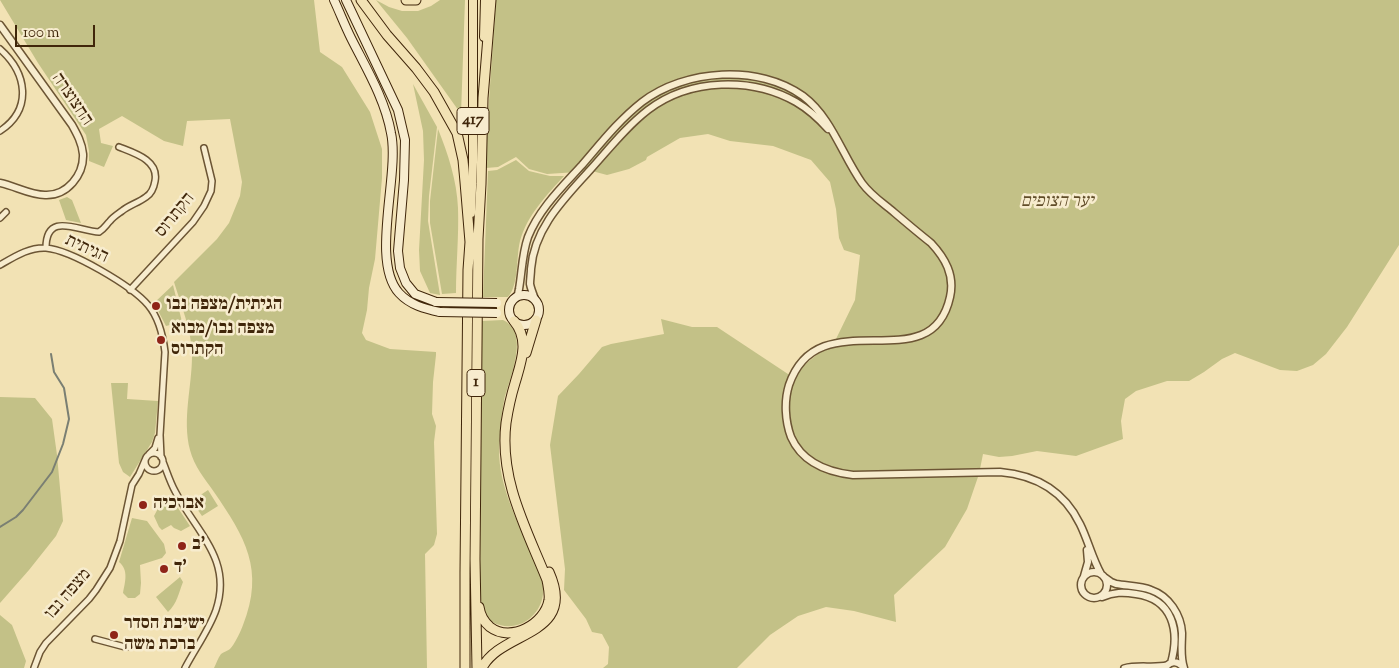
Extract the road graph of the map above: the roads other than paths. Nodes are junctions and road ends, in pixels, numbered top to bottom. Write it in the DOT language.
graph roads {
  1 [pos="334,0"];
  2 [pos="346,0"];
  3 [pos="361,0"];
  4 [pos="406,0"];
  5 [pos="416,0"];
  6 [pos="473,0"];
  7 [pos="485,0"];
  8 [pos="491,0"];
  9 [pos="0,25"];
  10 [pos="0,49"];
  11 [pos="483,98"];
  12 [pos="0,131"];
  13 [pos="119,146"];
  14 [pos="841,146"];
  15 [pos="204,148"];
  16 [pos="0,182"];
  17 [pos="6,212"];
  18 [pos="0,218"];
  19 [pos="470,242"];
  20 [pos="46,248"];
  21 [pos="0,265"];
  22 [pos="130,290"];
  23 [pos="535,299"];
  24 [pos="512,300"];
  25 [pos="512,319"];
  26 [pos="536,320"];
  27 [pos="515,381"];
  28 [pos="160,433"];
  29 [pos="147,458"];
  30 [pos="162,459"];
  31 [pos="155,471"];
  32 [pos="135,480"];
  33 [pos="171,480"];
  34 [pos="529,535"];
  35 [pos="1084,536"];
  36 [pos="475,559"];
  37 [pos="1102,575"];
  38 [pos="1083,578"];
  39 [pos="1102,597"];
  40 [pos="95,639"];
  41 [pos="139,645"];
  42 [pos="1168,665"];
  43 [pos="1146,667"];
  44 [pos="34,668"];
  45 [pos="185,668"];
  46 [pos="466,668"];
  47 [pos="476,668"];
  48 [pos="482,668"];
  49 [pos="1124,668"];
  50 [pos="1184,668"];
  1 -- 25 [label="main road, bridge"];
  2 -- 24 [label="main road, bridge"];
  3 -- 19 [label="highway, 1"];
  4 -- 5 [label="highway"];
  6 -- 19 [label="main road, 417"];
  7 -- 11 [label="main road, 417"];
  8 -- 11 [label="highway, 1"];
  9 -- 16 [label="street, החצוצרה"];
  10 -- 12 [label="street"];
  11 -- 36 [label="highway, 1"];
  13 -- 20 [label="street"];
  14 -- 23 [label="street"];
  14 -- 24 [label="street"];
  14 -- 35 [label="street"];
  15 -- 22 [label="street, הקתרוס"];
  17 -- 18 [label="street"];
  19 -- 46 [label="highway, 1"];
  20 -- 21 [label="street, הגיתית"];
  20 -- 22 [label="street, הגיתית"];
  22 -- 28 [label="street, מצפה נבו"];
  23 -- 24 [label="main road"];
  23 -- 26 [label="main road"];
  24 -- 25 [label="main road"];
  25 -- 26 [label="main road"];
  25 -- 27 [label="highway"];
  26 -- 27 [label="highway"];
  27 -- 34 [label="highway"];
  28 -- 29 [label="street, מצפה נבו"];
  28 -- 30 [label="street, מצפה נבו"];
  29 -- 30 [label="street"];
  29 -- 31 [label="street"];
  29 -- 32 [label="street, מצפה נבו"];
  30 -- 31 [label="street"];
  30 -- 33 [label="street, מצפה נבו"];
  31 -- 32 [label="street"];
  31 -- 33 [label="street"];
  32 -- 44 [label="street, מצפה נבו"];
  33 -- 45 [label="street, מצפה נבו"];
  34 -- 36 [label="highway"];
  34 -- 48 [label="highway"];
  35 -- 37 [label="street"];
  35 -- 38 [label="street"];
  36 -- 47 [label="highway, 1"];
  37 -- 38 [label="street"];
  37 -- 39 [label="street"];
  37 -- 50 [label="street"];
  38 -- 39 [label="street"];
  39 -- 42 [label="street"];
  40 -- 41 [label="street"];
  42 -- 43 [label="street"];
  42 -- 50 [label="street"];
  43 -- 49 [label="street"];
}
